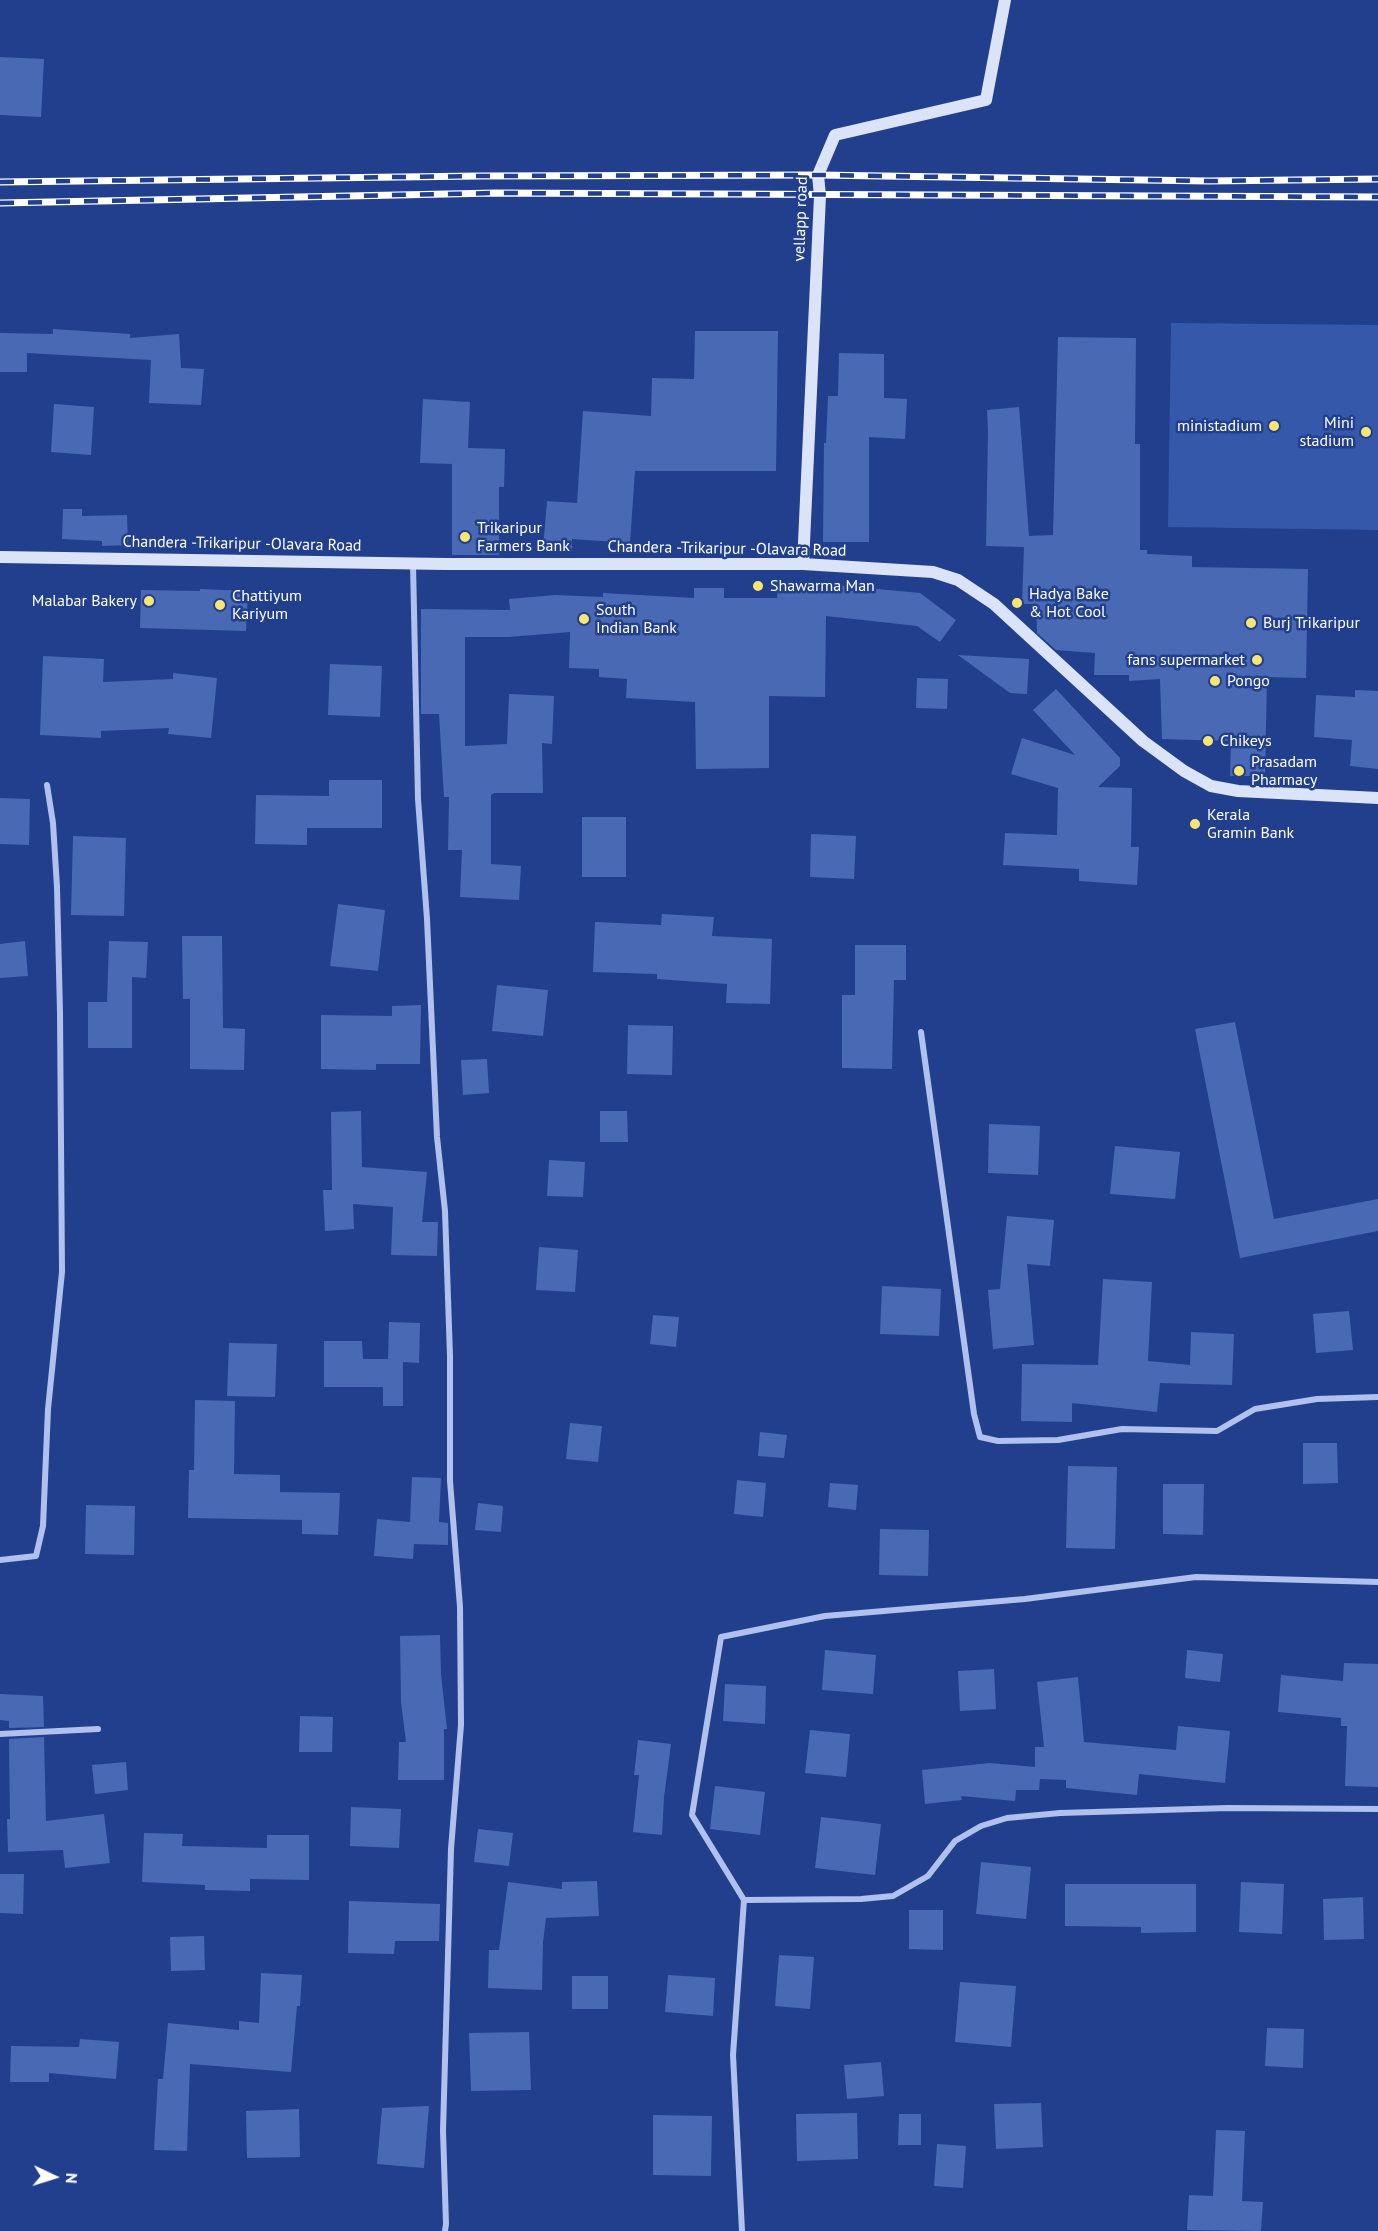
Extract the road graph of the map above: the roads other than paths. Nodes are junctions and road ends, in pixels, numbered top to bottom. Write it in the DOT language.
graph roads {
  1 [pos="1005,0"];
  2 [pos="0,557"];
  3 [pos="413,563"];
  4 [pos="803,564"];
  5 [pos="46,785"];
  6 [pos="1378,798"];
  7 [pos="921,1032"];
  8 [pos="1378,1397"];
  9 [pos="0,1560"];
  10 [pos="1378,1582"];
  11 [pos="98,1729"];
  12 [pos="0,1734"];
  13 [pos="1378,1809"];
  14 [pos="744,1900"];
  15 [pos="444,2231"];
  16 [pos="742,2231"];
  1 -- 4 [label="main road, vellapp road"];
  2 -- 3 [label="main road, Chandera -Trikaripur -Olavara Road"];
  3 -- 4 [label="main road, Chandera -Trikaripur -Olavara Road"];
  3 -- 15 [label="street"];
  4 -- 6 [label="main road, Chandera -Trikaripur -Olavara Road"];
  5 -- 9 [label="street"];
  7 -- 8 [label="street"];
  10 -- 14 [label="street"];
  11 -- 12 [label="street"];
  13 -- 14 [label="street"];
  14 -- 16 [label="street"];
}
